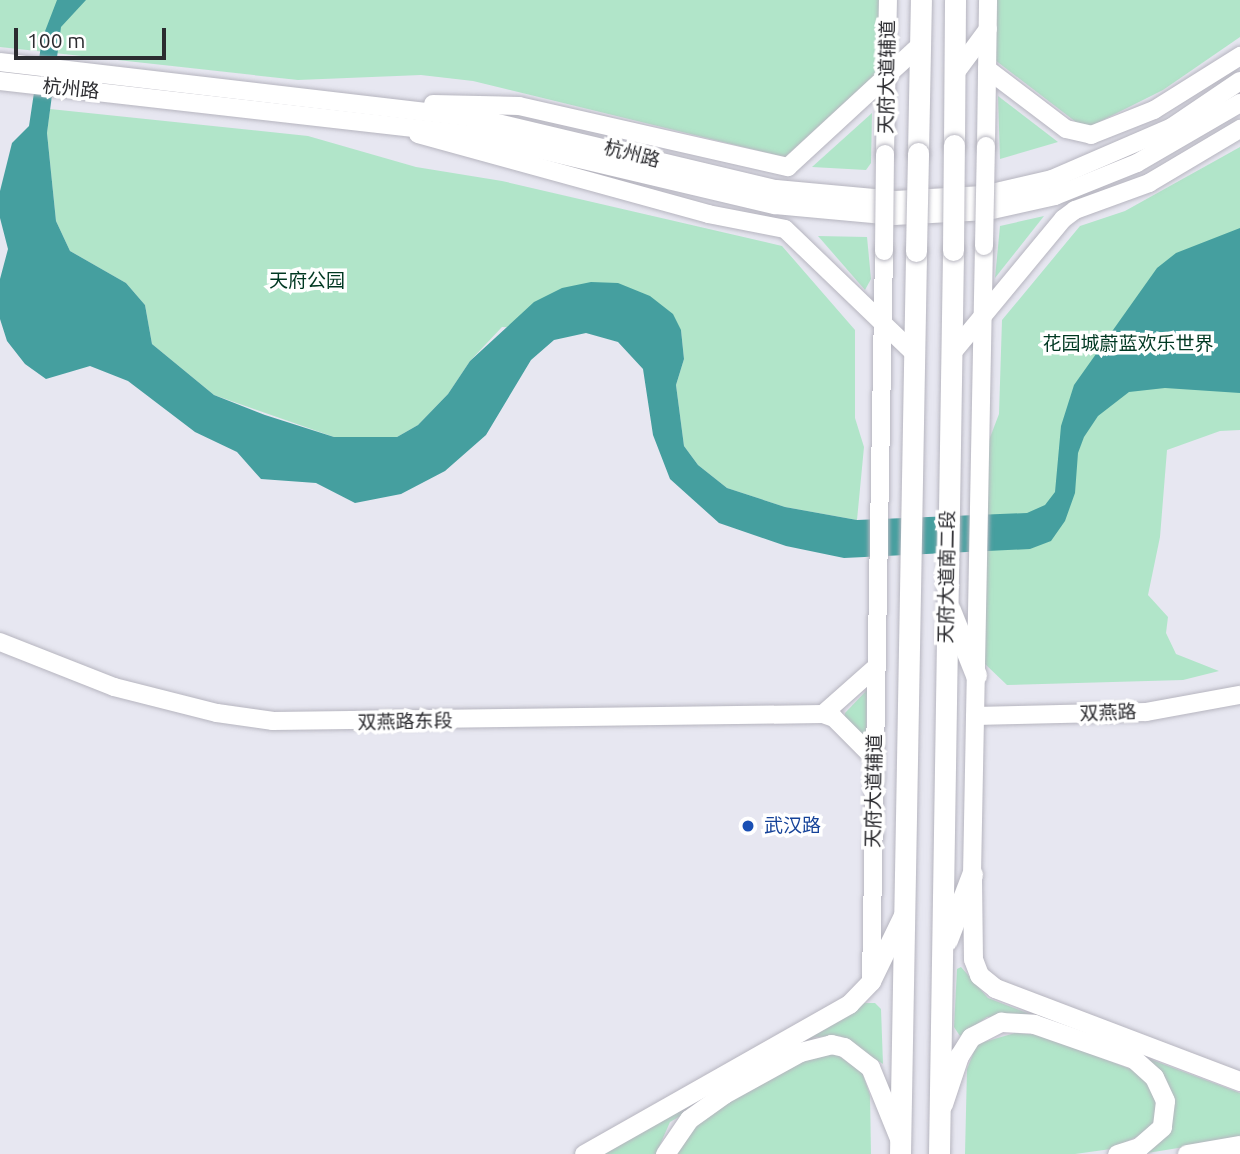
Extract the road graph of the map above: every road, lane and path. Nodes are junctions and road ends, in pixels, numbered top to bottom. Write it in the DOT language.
graph roads {
  1 [pos="888,0"];
  2 [pos="921,0"];
  3 [pos="955,0"];
  4 [pos="989,0"];
  5 [pos="988,29"];
  6 [pos="920,45"];
  7 [pos="1240,56"];
  8 [pos="0,62"];
  9 [pos="987,69"];
  10 [pos="21,74"];
  11 [pos="954,75"];
  12 [pos="887,77"];
  13 [pos="75,80"];
  14 [pos="0,81"];
  15 [pos="1240,81"];
  16 [pos="1240,103"];
  17 [pos="400,107"];
  18 [pos="378,121"];
  19 [pos="1240,129"];
  20 [pos="983,315"];
  21 [pos="882,322"];
  22 [pos="953,352"];
  23 [pos="914,353"];
  24 [pos="947,602"];
  25 [pos="0,642"];
  26 [pos="876,667"];
  27 [pos="976,675"];
  28 [pos="1240,695"];
  29 [pos="823,714"];
  30 [pos="975,716"];
  31 [pos="875,760"];
  32 [pos="972,875"];
  33 [pos="905,912"];
  34 [pos="941,956"];
  35 [pos="871,981"];
  36 [pos="1240,1081"];
  37 [pos="938,1122"];
  38 [pos="1240,1145"];
  39 [pos="900,1147"];
  40 [pos="584,1154"];
  41 [pos="665,1154"];
  42 [pos="939,1154"];
  43 [pos="1117,1154"];
  44 [pos="1187,1154"];
  1 -- 12 [label="main road, 天府大道辅道"];
  2 -- 6 [label="highway, 天府大道南二段"];
  3 -- 11 [label="highway, 天府大道南二段"];
  4 -- 5 [label="main road"];
  5 -- 9 [label="main road"];
  5 -- 11 [label="main road"];
  6 -- 12 [label="main road"];
  6 -- 23 [label="highway, 天府大道南二段, bridge"];
  7 -- 9 [label="main road"];
  8 -- 10 [label="main road, 杭州路"];
  9 -- 20 [label="main road, bridge"];
  10 -- 13 [label="main road, 杭州路"];
  10 -- 14 [label="main road, 杭州路"];
  11 -- 22 [label="highway, 天府大道南二段, bridge"];
  12 -- 17 [label="main road"];
  12 -- 21 [label="main road, 天府大道辅道, bridge"];
  13 -- 17 [label="main road, 杭州路"];
  13 -- 18 [label="main road, 杭州路"];
  15 -- 17 [label="main road, 杭州路"];
  16 -- 18 [label="main road, 杭州路"];
  18 -- 21 [label="main road"];
  19 -- 20 [label="main road"];
  20 -- 22 [label="main road"];
  20 -- 27 [label="main road"];
  21 -- 23 [label="main road"];
  21 -- 26 [label="main road, 天府大道辅道"];
  22 -- 24 [label="highway, 天府大道南二段"];
  23 -- 33 [label="highway, 天府大道南二段"];
  24 -- 27 [label="highway"];
  24 -- 34 [label="highway, 天府大道南二段"];
  25 -- 29 [label="main road, 双燕路东段"];
  26 -- 29 [label="main road"];
  26 -- 31 [label="main road, 天府大道辅道"];
  27 -- 30 [label="main road"];
  28 -- 30 [label="main road, 双燕路"];
  29 -- 31 [label="main road"];
  30 -- 32 [label="main road"];
  31 -- 35 [label="main road, 天府大道辅道"];
  32 -- 34 [label="highway"];
  32 -- 36 [label="main road"];
  33 -- 35 [label="main road"];
  33 -- 39 [label="highway, 天府大道南二段"];
  34 -- 37 [label="highway, 天府大道南二段"];
  35 -- 40 [label="main road"];
  37 -- 42 [label="highway, 天府大道南二段"];
  37 -- 43 [label="main road"];
  38 -- 44 [label="main road"];
  39 -- 41 [label="main road"];
}
